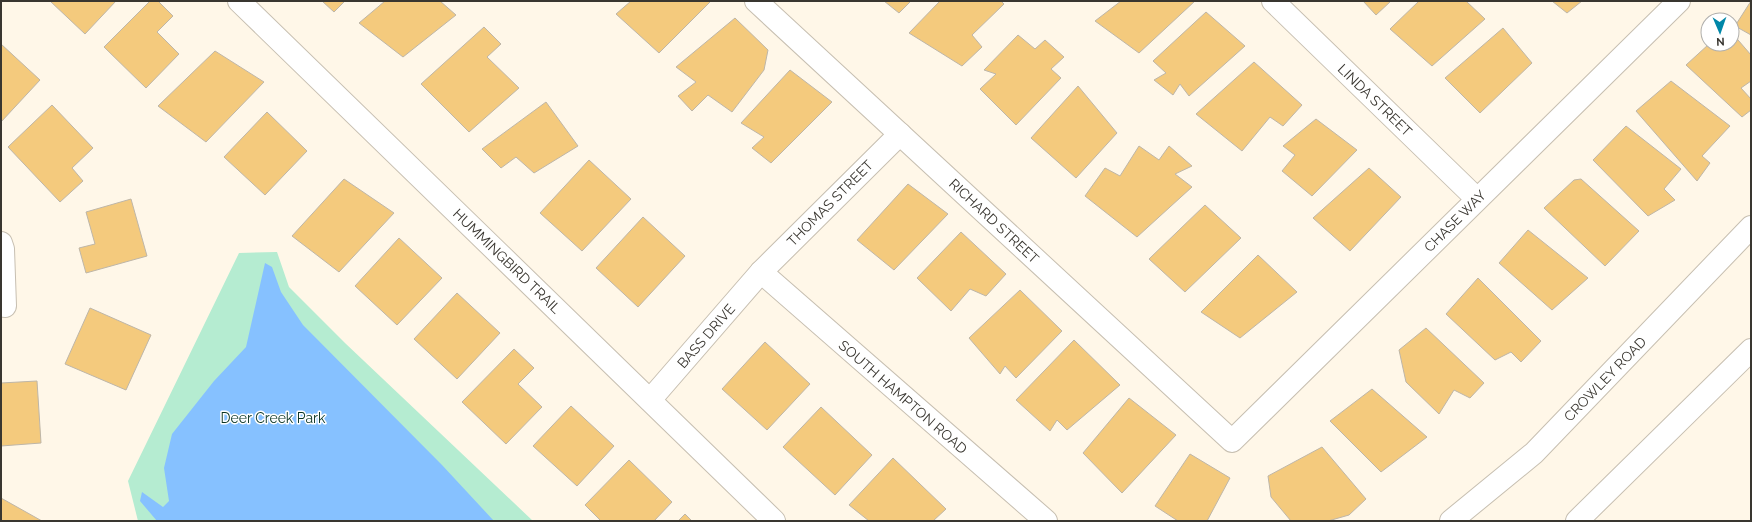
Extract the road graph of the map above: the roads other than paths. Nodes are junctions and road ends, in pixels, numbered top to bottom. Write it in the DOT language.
graph roads {
  1 [pos="239,1"];
  2 [pos="756,1"];
  3 [pos="1273,1"];
  4 [pos="1679,1"];
  5 [pos="900,134"];
  6 [pos="1477,199"];
  7 [pos="1751,227"];
  8 [pos="1,243"];
  9 [pos="761,272"];
  10 [pos="6,306"];
  11 [pos="1751,350"];
  12 [pos="650,400"];
  13 [pos="1232,441"];
  14 [pos="774,521"];
  15 [pos="1046,521"];
  16 [pos="1451,521"];
  17 [pos="1577,521"];
  1 -- 12 [label="street, HUMMINGBIRD TRAIL"];
  2 -- 5 [label="street, RICHARD STREET"];
  3 -- 6 [label="street, LINDA STREET"];
  4 -- 6 [label="street, CHASE WAY"];
  5 -- 9 [label="street, THOMAS STREET"];
  5 -- 13 [label="street, RICHARD STREET"];
  6 -- 13 [label="street, CHASE WAY"];
  7 -- 16 [label="street, CROWLEY ROAD"];
  8 -- 10 [label="street"];
  9 -- 12 [label="street, BASS DRIVE"];
  9 -- 15 [label="street, SOUTH HAMPTON ROAD"];
  11 -- 17 [label="street"];
  12 -- 14 [label="street, HUMMINGBIRD TRAIL"];
}
